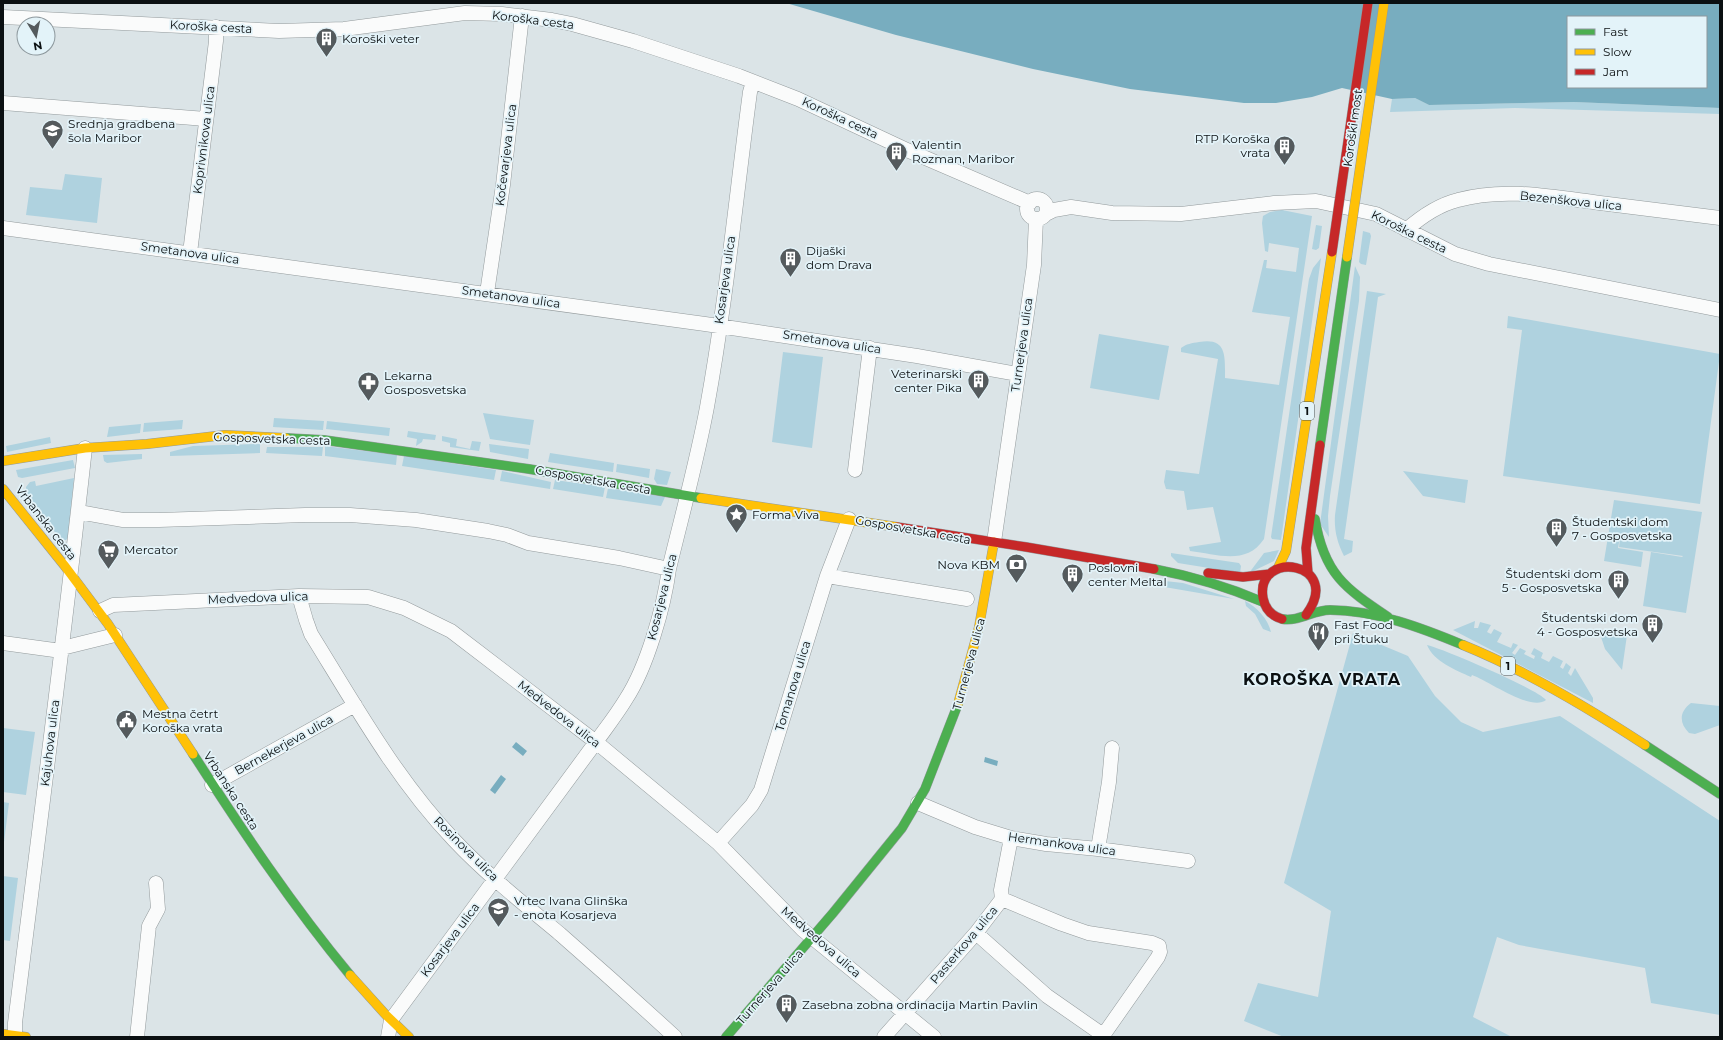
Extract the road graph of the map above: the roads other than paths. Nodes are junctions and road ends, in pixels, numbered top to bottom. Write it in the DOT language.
graph roads {
  1 [pos="1368,3"];
  2 [pos="1384,3"];
  3 [pos="3,16"];
  4 [pos="522,16"];
  5 [pos="216,27"];
  6 [pos="753,82"];
  7 [pos="3,103"];
  8 [pos="206,119"];
  9 [pos="1039,209"];
  10 [pos="1720,218"];
  11 [pos="3,228"];
  12 [pos="1406,230"];
  13 [pos="190,253"];
  14 [pos="486,293"];
  15 [pos="1720,310"];
  16 [pos="719,326"];
  17 [pos="870,348"];
  18 [pos="1018,374"];
  19 [pos="85,448"];
  20 [pos="3,461"];
  21 [pos="855,470"];
  22 [pos="3,488"];
  23 [pos="1313,494"];
  24 [pos="687,496"];
  25 [pos="79,512"];
  26 [pos="849,518"];
  27 [pos="994,542"];
  28 [pos="1278,568"];
  29 [pos="669,569"];
  30 [pos="1308,573"];
  31 [pos="71,574"];
  32 [pos="1180,574"];
  33 [pos="1270,574"];
  34 [pos="827,576"];
  35 [pos="299,596"];
  36 [pos="967,599"];
  37 [pos="1345,600"];
  38 [pos="1263,602"];
  39 [pos="100,611"];
  40 [pos="1306,615"];
  41 [pos="1393,620"];
  42 [pos="115,635"];
  43 [pos="3,643"];
  44 [pos="63,648"];
  45 [pos="355,705"];
  46 [pos="596,742"];
  47 [pos="1112,748"];
  48 [pos="212,785"];
  49 [pos="1720,794"];
  50 [pos="918,803"];
  51 [pos="1011,838"];
  52 [pos="718,843"];
  53 [pos="1098,849"];
  54 [pos="1188,861"];
  55 [pos="495,879"];
  56 [pos="156,883"];
  57 [pos="1002,899"];
  58 [pos="976,933"];
  59 [pos="813,938"];
  60 [pos="905,1013"];
  61 [pos="391,1020"];
  62 [pos="15,1036"];
  63 [pos="1102,1036"];
  64 [pos="137,1037"];
  65 [pos="388,1037"];
  66 [pos="409,1037"];
  67 [pos="675,1037"];
  68 [pos="726,1037"];
  69 [pos="884,1037"];
  70 [pos="934,1037"];
  1 -- 28 [label="street, Koroški most / 1, bridge"];
  2 -- 23 [label="street, Koroški most / 1, bridge"];
  3 -- 5 [label="street, Koroška cesta"];
  4 -- 5 [label="street, Koroška cesta"];
  4 -- 6 [label="street, Koroška cesta"];
  4 -- 14 [label="street, Kočevarjeva ulica"];
  5 -- 8 [label="street, Koprivnikova ulica"];
  6 -- 9 [label="street, Koroška cesta"];
  6 -- 16 [label="street, Kosarjeva ulica"];
  7 -- 8 [label="street"];
  8 -- 13 [label="street, Koprivnikova ulica"];
  9 -- 12 [label="street, Koroška cesta"];
  9 -- 18 [label="street, Turnerjeva ulica"];
  10 -- 12 [label="street, Bezenškova ulica"];
  11 -- 13 [label="street, Smetanova ulica"];
  12 -- 15 [label="street, Koroška cesta"];
  13 -- 14 [label="street, Smetanova ulica"];
  14 -- 16 [label="street, Smetanova ulica"];
  16 -- 17 [label="street, Smetanova ulica"];
  16 -- 24 [label="street, Kosarjeva ulica"];
  17 -- 18 [label="street, Smetanova ulica"];
  17 -- 21 [label="street"];
  18 -- 27 [label="street, Turnerjeva ulica"];
  19 -- 20 [label="street, Gosposvetska cesta"];
  19 -- 24 [label="street, Gosposvetska cesta"];
  19 -- 25 [label="street, Kajuhova ulica"];
  22 -- 31 [label="street, Vrbanska cesta"];
  23 -- 30 [label="street, 1"];
  23 -- 41 [label="street, 1"];
  24 -- 26 [label="street, Gosposvetska cesta"];
  24 -- 29 [label="street, Kosarjeva ulica"];
  25 -- 29 [label="street"];
  25 -- 31 [label="street, Kajuhova ulica"];
  26 -- 27 [label="street, Gosposvetska cesta"];
  26 -- 34 [label="street, Tomanova ulica"];
  27 -- 32 [label="street, Gosposvetska cesta"];
  27 -- 50 [label="street, Turnerjeva ulica"];
  28 -- 30 [label="street"];
  28 -- 33 [label="street, 1"];
  29 -- 46 [label="street, Kosarjeva ulica"];
  30 -- 40 [label="street, 1"];
  31 -- 39 [label="street, Vrbanska cesta"];
  31 -- 44 [label="street, Kajuhova ulica"];
  32 -- 33 [label="street"];
  32 -- 38 [label="street"];
  33 -- 38 [label="street, 1"];
  34 -- 36 [label="street"];
  34 -- 52 [label="street, Tomanova ulica"];
  35 -- 39 [label="street, Medvedova ulica"];
  35 -- 45 [label="street, Rosinova ulica"];
  35 -- 46 [label="street, Medvedova ulica"];
  37 -- 41 [label="street, 1"];
  38 -- 40 [label="street, 1"];
  39 -- 42 [label="street, Vrbanska cesta"];
  40 -- 41 [label="street, 1"];
  41 -- 49 [label="street, 1"];
  42 -- 44 [label="street"];
  42 -- 48 [label="street, Vrbanska cesta"];
  43 -- 44 [label="street"];
  44 -- 62 [label="street, Kajuhova ulica"];
  45 -- 48 [label="street, Bernekerjeva ulica"];
  45 -- 55 [label="street, Rosinova ulica"];
  46 -- 52 [label="street, Medvedova ulica"];
  46 -- 55 [label="street, Kosarjeva ulica"];
  47 -- 53 [label="street"];
  48 -- 61 [label="street, Vrbanska cesta"];
  50 -- 51 [label="street, Hermankova ulica"];
  50 -- 59 [label="street, Turnerjeva ulica"];
  51 -- 53 [label="street, Hermankova ulica"];
  51 -- 57 [label="street, Pasterkova ulica"];
  52 -- 59 [label="street, Medvedova ulica"];
  53 -- 54 [label="street, Hermankova ulica"];
  55 -- 61 [label="street, Kosarjeva ulica"];
  55 -- 67 [label="street, Rosinova ulica"];
  56 -- 64 [label="street"];
  57 -- 58 [label="street, Pasterkova ulica"];
  57 -- 63 [label="street"];
  58 -- 60 [label="street, Pasterkova ulica"];
  58 -- 63 [label="street"];
  59 -- 60 [label="street, Medvedova ulica"];
  59 -- 68 [label="street, Turnerjeva ulica"];
  60 -- 69 [label="street, Pasterkova ulica"];
  60 -- 70 [label="street, Medvedova ulica"];
  61 -- 65 [label="street, Kosarjeva ulica"];
  61 -- 66 [label="street, Vrbanska cesta"];
}
